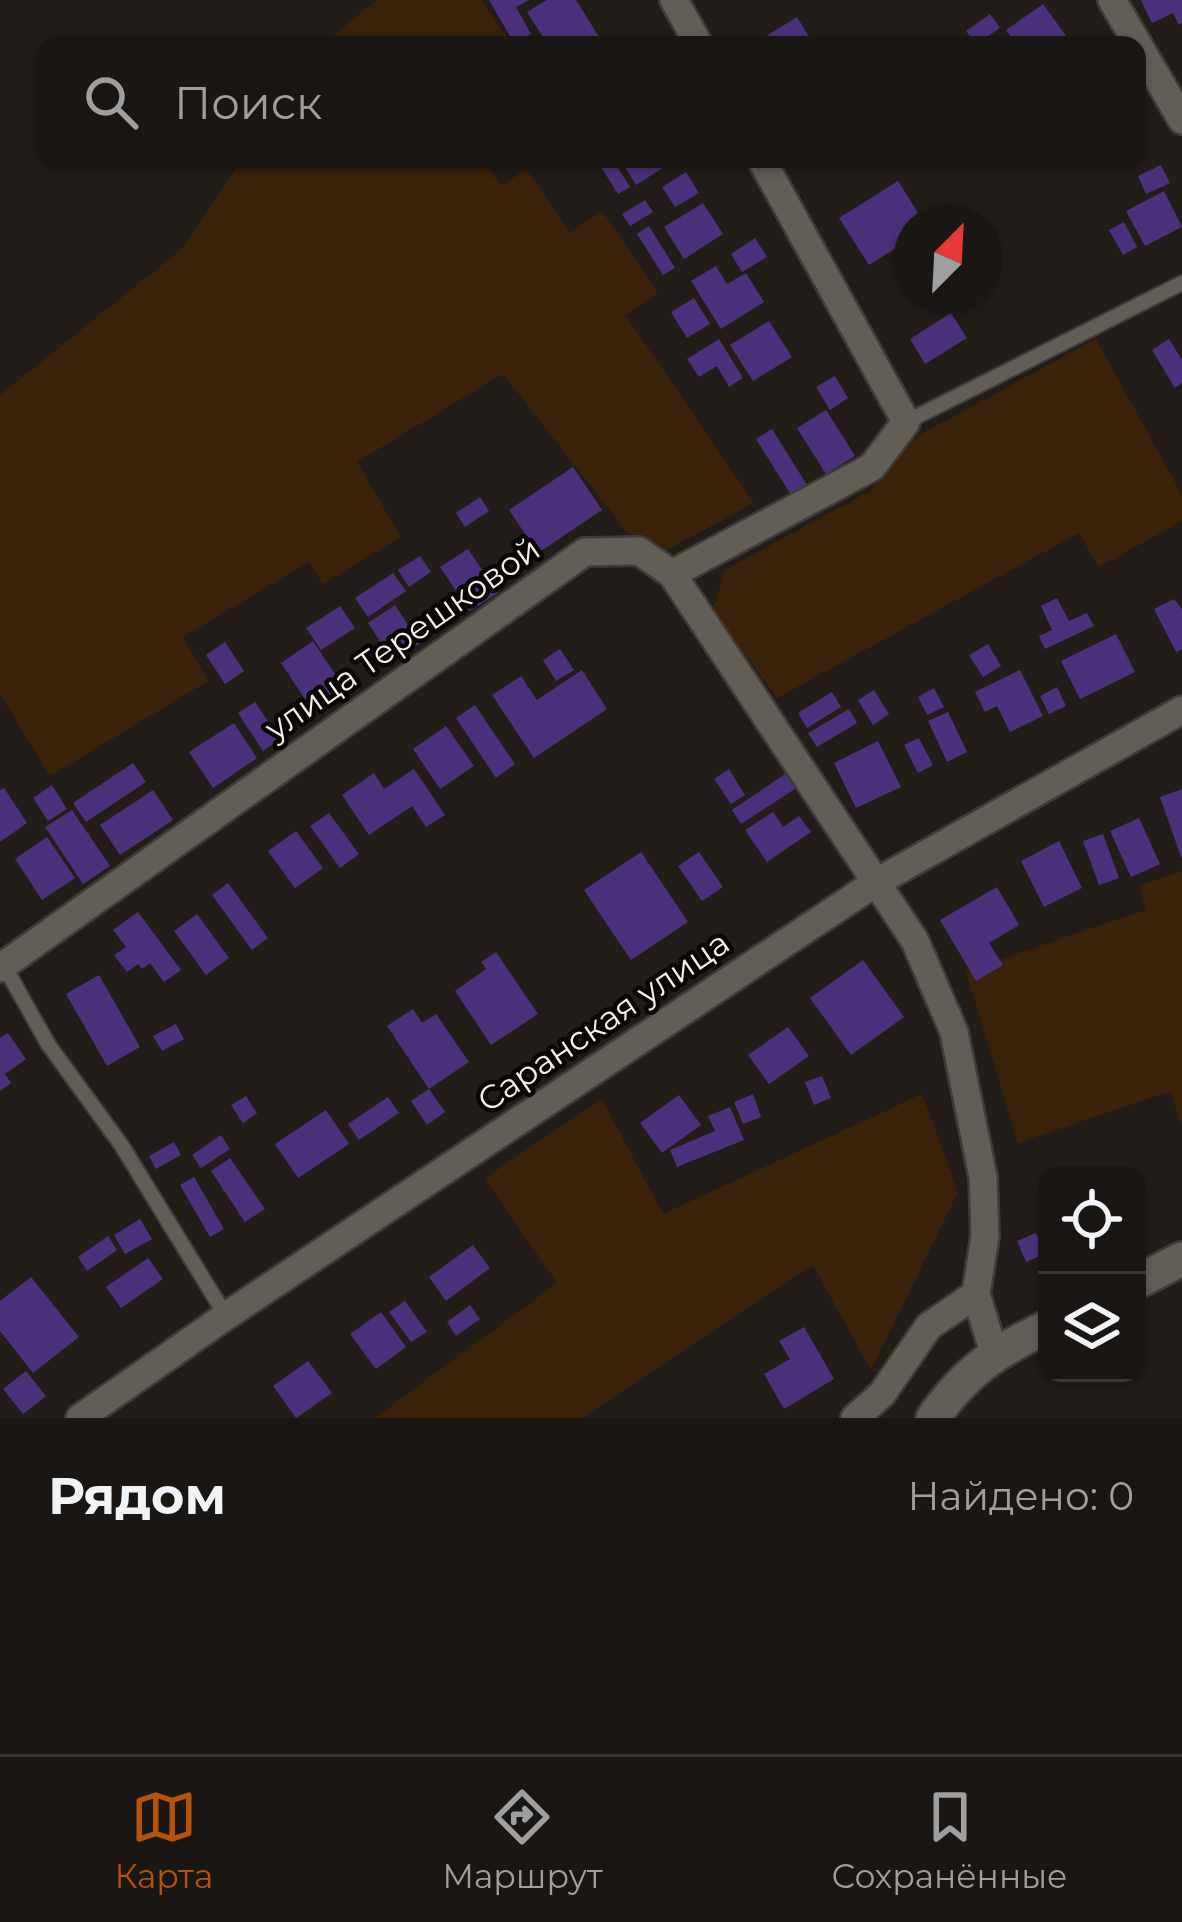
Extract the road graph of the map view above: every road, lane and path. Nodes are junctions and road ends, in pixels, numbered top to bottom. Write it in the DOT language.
graph roads {
  1 [pos="674,0"];
  2 [pos="1112,0"];
  3 [pos="694,36"];
  4 [pos="1133,36"];
  5 [pos="1146,58"];
  6 [pos="1182,120"];
  7 [pos="766,168"];
  8 [pos="1182,283"];
  9 [pos="906,422"];
  10 [pos="672,574"];
  11 [pos="1182,710"];
  12 [pos="875,883"];
  13 [pos="1,963"];
  14 [pos="1182,1259"];
  15 [pos="1146,1277"];
  16 [pos="976,1294"];
  17 [pos="226,1316"];
  18 [pos="1038,1331"];
  19 [pos="994,1353"];
  20 [pos="80,1418"];
  21 [pos="855,1418"];
  22 [pos="933,1418"];
  1 -- 3 [label="street"];
  2 -- 4 [label="street"];
  5 -- 6 [label="street"];
  7 -- 9 [label="street"];
  8 -- 9 [label="lane"];
  9 -- 10 [label="street"];
  10 -- 12 [label="street"];
  10 -- 13 [label="street, улица Терешковой"];
  11 -- 12 [label="street, Саранская улица"];
  12 -- 16 [label="street"];
  12 -- 17 [label="street, Саранская улица"];
  13 -- 17 [label="lane"];
  14 -- 15 [label="street"];
  16 -- 19 [label="street"];
  16 -- 21 [label="street"];
  17 -- 20 [label="street, Саранская улица"];
  18 -- 19 [label="street"];
  19 -- 22 [label="street"];
}
